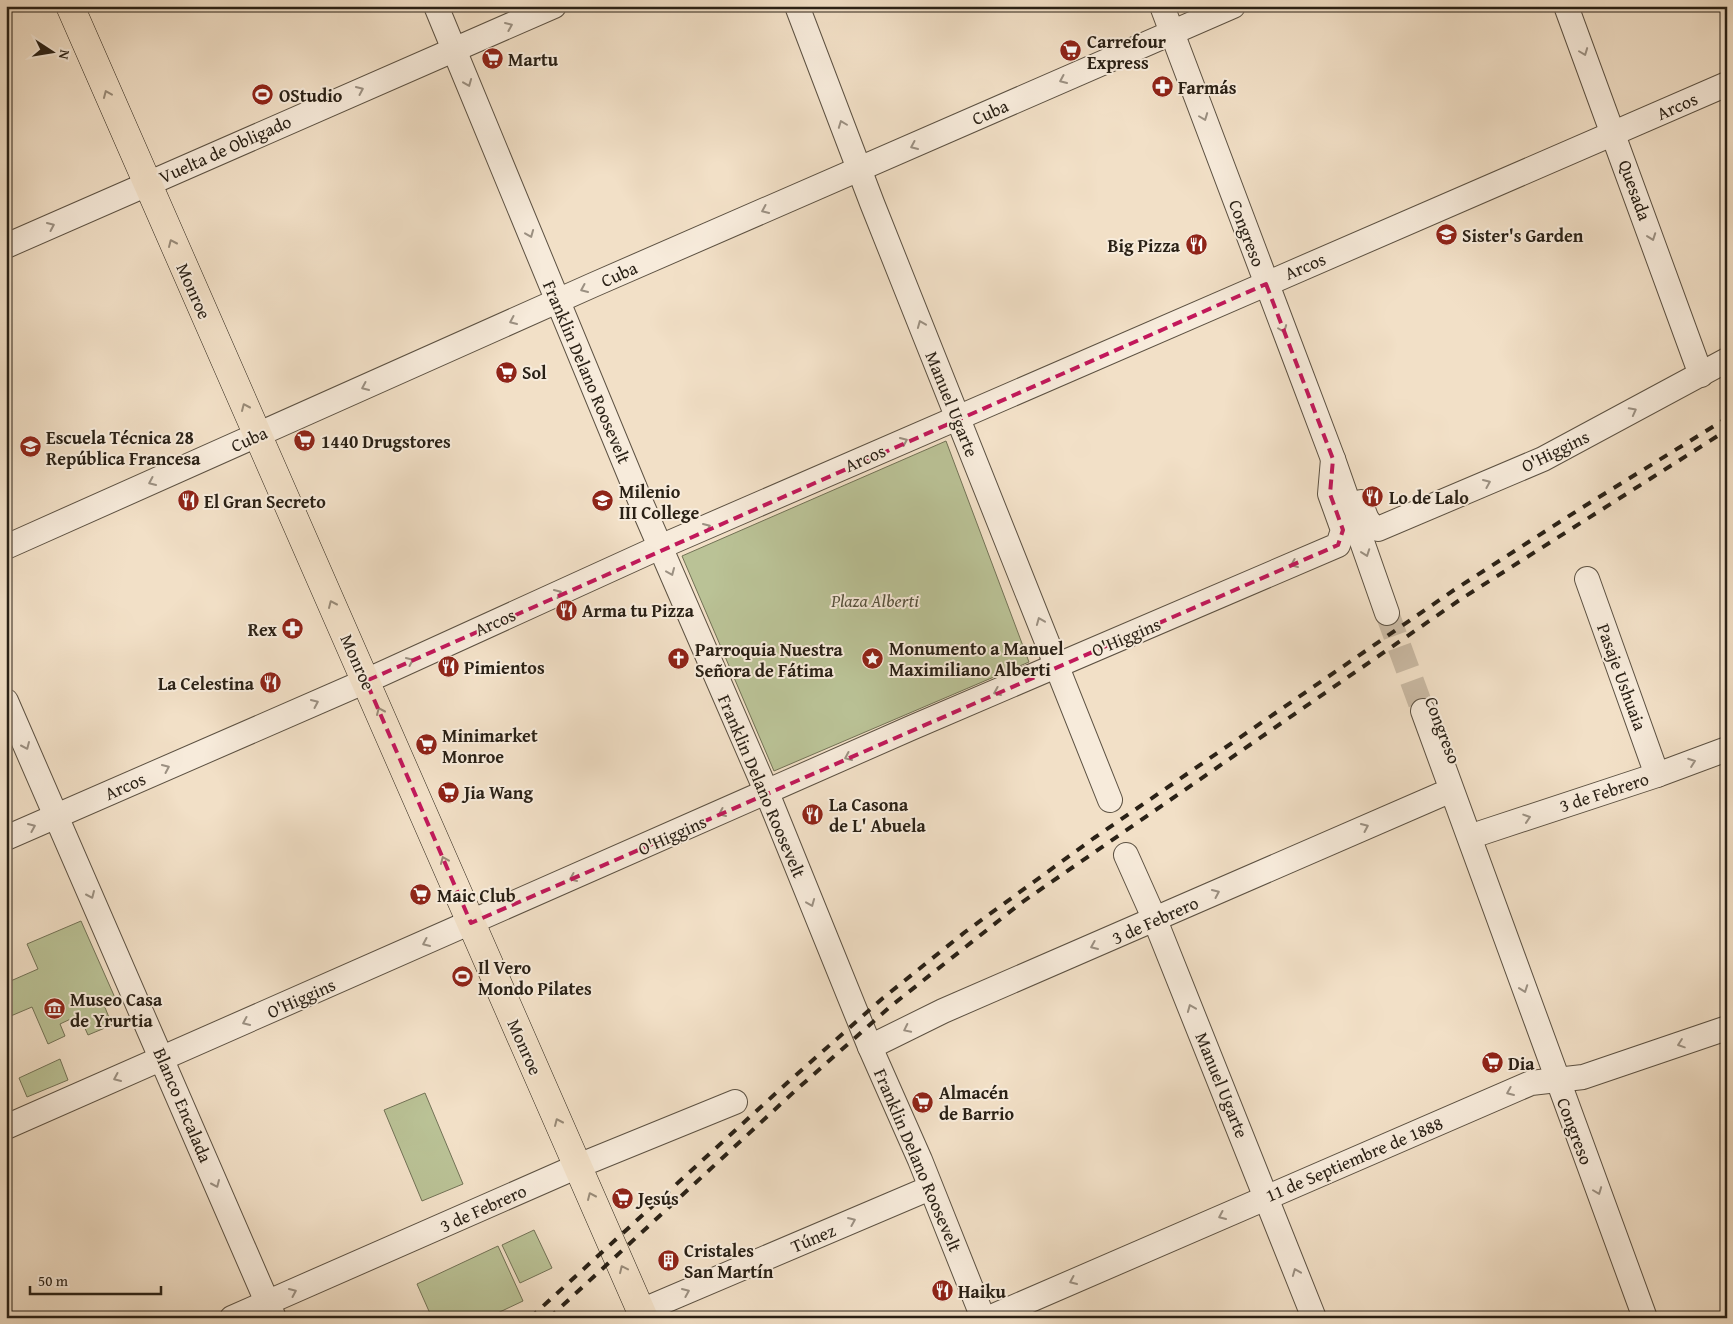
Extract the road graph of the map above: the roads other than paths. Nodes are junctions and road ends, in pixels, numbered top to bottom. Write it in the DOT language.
graph roads {
  1 [pos="70,6"];
  2 [pos="436,6"];
  3 [pos="554,6"];
  4 [pos="797,6"];
  5 [pos="1162,6"];
  6 [pos="1233,6"];
  7 [pos="1566,6"];
  8 [pos="1172,33"];
  9 [pos="454,49"];
  10 [pos="1727,84"];
  11 [pos="1614,133"];
  12 [pos="860,169"];
  13 [pos="146,184"];
  14 [pos="6,246"];
  15 [pos="1266,284"];
  16 [pos="558,301"];
  17 [pos="1727,360"];
  18 [pos="1701,375"];
  19 [pos="958,417"];
  20 [pos="258,436"];
  21 [pos="1333,459"];
  22 [pos="1378,529"];
  23 [pos="1338,545"];
  24 [pos="6,547"];
  25 [pos="660,547"];
  26 [pos="1587,580"];
  27 [pos="1387,613"];
  28 [pos="1058,666"];
  29 [pos="366,681"];
  30 [pos="1418,698"];
  31 [pos="6,701"];
  32 [pos="1727,750"];
  33 [pos="1657,775"];
  34 [pos="767,793"];
  35 [pos="1440,795"];
  36 [pos="1110,800"];
  37 [pos="57,816"];
  38 [pos="1480,833"];
  39 [pos="6,838"];
  40 [pos="1126,855"];
  41 [pos="1155,920"];
  42 [pos="471,923"];
  43 [pos="1507,944"];
  44 [pos="1727,1028"];
  45 [pos="870,1047"];
  46 [pos="162,1059"];
  47 [pos="1556,1080"];
  48 [pos="735,1102"];
  49 [pos="6,1127"];
  50 [pos="578,1166"];
  51 [pos="930,1188"];
  52 [pos="1267,1197"];
  53 [pos="271,1310"];
  54 [pos="643,1314"];
  55 [pos="232,1318"];
  56 [pos="983,1318"];
  57 [pos="989,1318"];
  58 [pos="1314,1318"];
  59 [pos="1645,1318"];
  13 -- 1 [label="main road, Monroe, one-way"];
  2 -- 9 [label="street, Franklin Delano Roosevelt"];
  9 -- 3 [label="street, Vuelta de Obligado, one-way"];
  12 -- 4 [label="street, Manuel Ugarte, one-way"];
  5 -- 8 [label="street, Congreso"];
  6 -- 8 [label="street, Cuba"];
  7 -- 11 [label="street, Quesada, one-way"];
  8 -- 12 [label="street, Cuba, one-way"];
  8 -- 15 [label="street, Congreso, one-way"];
  13 -- 9 [label="street, Vuelta de Obligado, one-way"];
  9 -- 16 [label="street, Franklin Delano Roosevelt, one-way"];
  10 -- 11 [label="street, Arcos"];
  11 -- 15 [label="street, Arcos"];
  11 -- 18 [label="street, Quesada, one-way"];
  12 -- 16 [label="street, Cuba, one-way"];
  19 -- 12 [label="street, Manuel Ugarte, one-way"];
  14 -- 13 [label="street, Vuelta de Obligado, one-way"];
  20 -- 13 [label="main road, Monroe, one-way"];
  15 -- 19 [label="street, Arcos"];
  15 -- 21 [label="street, Congreso, one-way"];
  16 -- 20 [label="street, Cuba, one-way"];
  16 -- 25 [label="street, Franklin Delano Roosevelt"];
  17 -- 18 [label="street, O'Higgins"];
  22 -- 18 [label="street, O'Higgins, one-way"];
  25 -- 19 [label="street, Arcos, one-way"];
  28 -- 19 [label="street, Manuel Ugarte, one-way"];
  20 -- 24 [label="street, Cuba, one-way"];
  29 -- 20 [label="main road, Monroe, one-way"];
  21 -- 22 [label="street, Congreso"];
  21 -- 23 [label="street, Congreso"];
  21 -- 27 [label="street, Congreso, one-way"];
  23 -- 28 [label="street, O'Higgins, one-way"];
  29 -- 25 [label="street, Arcos, one-way"];
  25 -- 34 [label="street, Franklin Delano Roosevelt, one-way"];
  26 -- 33 [label="street, Pasaje Ushuaia"];
  28 -- 34 [label="street, O'Higgins, one-way"];
  28 -- 36 [label="street, Manuel Ugarte"];
  37 -- 29 [label="street, Arcos, one-way"];
  42 -- 29 [label="main road, Monroe, one-way"];
  30 -- 35 [label="street, Congreso"];
  30 -- 38 [label="street, Congreso"];
  30 -- 43 [label="street, Congreso"];
  31 -- 37 [label="street, Blanco Encalada, one-way"];
  33 -- 32 [label="street, 3 de Febrero, one-way"];
  38 -- 33 [label="street, 3 de Febrero, one-way"];
  34 -- 42 [label="street, O'Higgins, one-way"];
  34 -- 45 [label="street, Franklin Delano Roosevelt, one-way"];
  41 -- 35 [label="street, 3 de Febrero, one-way"];
  35 -- 43 [label="street, Congreso"];
  39 -- 37 [label="street, Arcos, one-way"];
  37 -- 46 [label="street, Blanco Encalada, one-way"];
  38 -- 43 [label="street, Congreso"];
  40 -- 41 [label="street, Manuel Ugarte"];
  41 -- 45 [label="street, 3 de Febrero, one-way"];
  52 -- 41 [label="street, Manuel Ugarte, one-way"];
  42 -- 46 [label="street, O'Higgins, one-way"];
  50 -- 42 [label="main road, Monroe, one-way"];
  43 -- 47 [label="street, Congreso, one-way"];
  44 -- 47 [label="street, 11 de Septiembre de 1888, one-way"];
  45 -- 51 [label="street, Franklin Delano Roosevelt"];
  46 -- 49 [label="street, O'Higgins, one-way"];
  46 -- 53 [label="street, Blanco Encalada, one-way"];
  47 -- 52 [label="street, 11 de Septiembre de 1888, one-way"];
  47 -- 59 [label="street, Congreso, one-way"];
  48 -- 50 [label="street, 3 de Febrero"];
  53 -- 50 [label="street, 3 de Febrero, one-way"];
  54 -- 50 [label="main road, Monroe, one-way"];
  54 -- 51 [label="street, Túnez, one-way"];
  51 -- 56 [label="street, Franklin Delano Roosevelt"];
  52 -- 57 [label="street, 11 de Septiembre de 1888, one-way"];
  58 -- 52 [label="street, Manuel Ugarte, one-way"];
  53 -- 55 [label="street, 3 de Febrero"];
}
